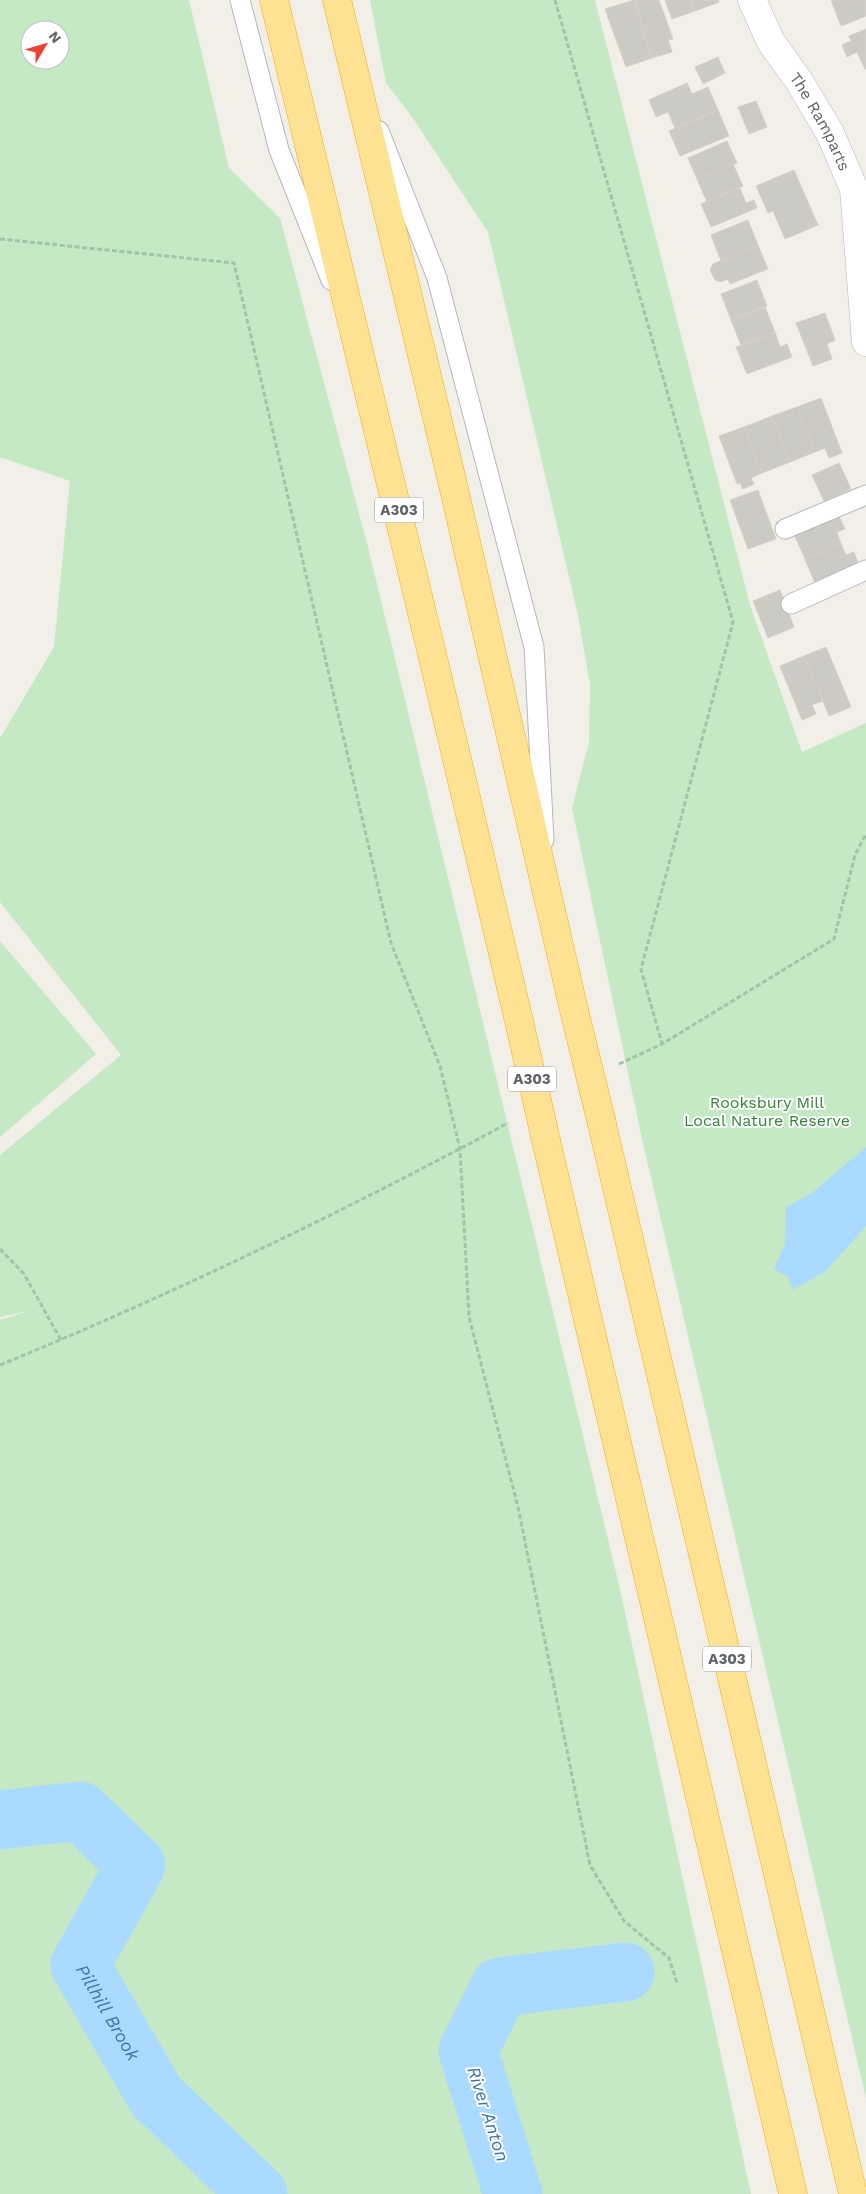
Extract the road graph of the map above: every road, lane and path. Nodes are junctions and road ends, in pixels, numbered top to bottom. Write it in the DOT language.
graph roads {
  1 [pos="240,0"];
  2 [pos="274,0"];
  3 [pos="338,0"];
  4 [pos="555,0"];
  5 [pos="752,0"];
  6 [pos="352,65"];
  7 [pos="860,188"];
  8 [pos="0,239"];
  9 [pos="355,342"];
  10 [pos="866,342"];
  11 [pos="866,495"];
  12 [pos="785,529"];
  13 [pos="866,570"];
  14 [pos="792,604"];
  15 [pos="866,834"];
  16 [pos="546,883"];
  17 [pos="662,1044"];
  18 [pos="610,1068"];
  19 [pos="508,1123"];
  20 [pos="460,1149"];
  21 [pos="0,1249"];
  22 [pos="61,1340"];
  23 [pos="0,1365"];
  24 [pos="678,1983"];
  25 [pos="793,2194"];
  26 [pos="853,2194"];
  1 -- 9 [label="lane"];
  2 -- 9 [label="highway, A303"];
  3 -- 6 [label="highway, A303"];
  4 -- 17 [label="path"];
  5 -- 7 [label="street, The Ramparts"];
  6 -- 16 [label="highway, A303"];
  6 -- 16 [label="lane"];
  7 -- 10 [label="street, The Ramparts"];
  8 -- 20 [label="path"];
  9 -- 25 [label="highway, A303, bridge"];
  11 -- 12 [label="lane"];
  13 -- 14 [label="lane"];
  15 -- 17 [label="path"];
  16 -- 26 [label="highway, A303, bridge"];
  17 -- 18 [label="path"];
  19 -- 20 [label="path"];
  20 -- 22 [label="path"];
  20 -- 24 [label="path"];
  21 -- 22 [label="path"];
  22 -- 23 [label="path"];
}
